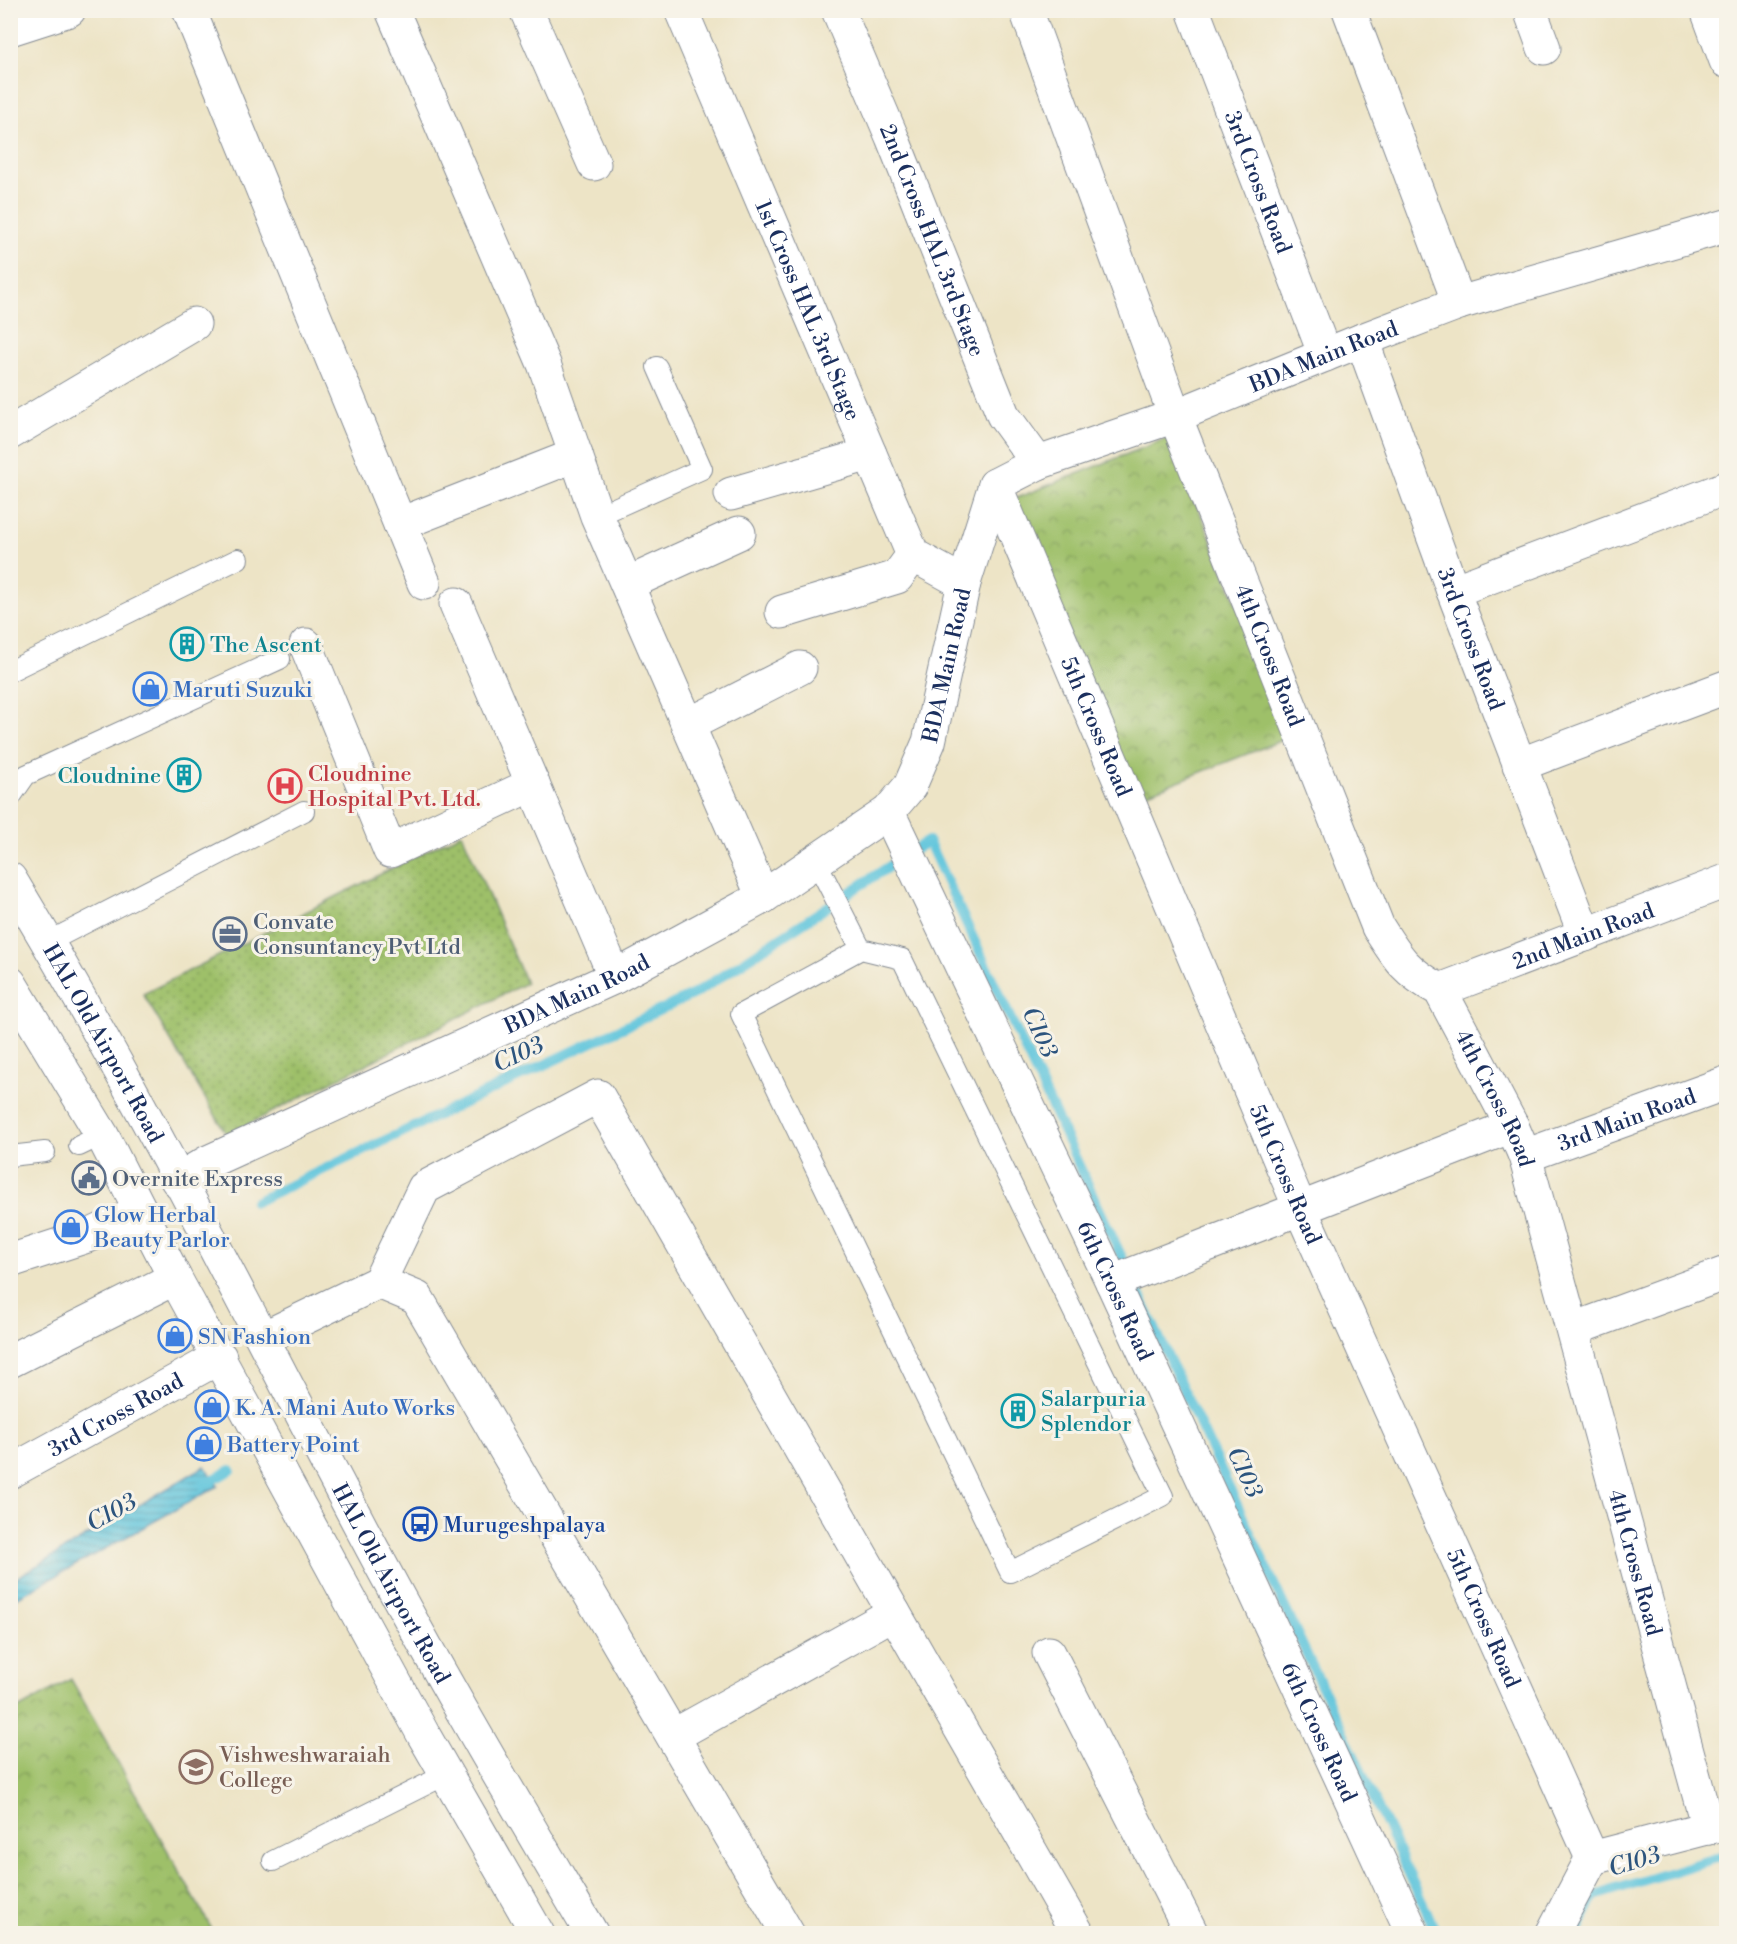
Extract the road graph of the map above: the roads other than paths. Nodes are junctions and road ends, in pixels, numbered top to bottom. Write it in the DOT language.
graph roads {
  1 [pos="69,10"];
  2 [pos="189,10"];
  3 [pos="392,10"];
  4 [pos="526,10"];
  5 [pos="681,10"];
  6 [pos="838,10"];
  7 [pos="1026,10"];
  8 [pos="1193,10"];
  9 [pos="1349,10"];
  10 [pos="1530,10"];
  11 [pos="1707,10"];
  12 [pos="10,29"];
  13 [pos="1544,48"];
  14 [pos="1726,61"];
  15 [pos="594,164"];
  16 [pos="1726,226"];
  17 [pos="1459,303"];
  18 [pos="194,324"];
  19 [pos="1362,340"];
  20 [pos="1325,355"];
  21 [pos="657,367"];
  22 [pos="1175,416"];
  23 [pos="10,433"];
  24 [pos="870,454"];
  25 [pos="576,455"];
  26 [pos="1038,463"];
  27 [pos="995,485"];
  28 [pos="1726,488"];
  29 [pos="731,494"];
  30 [pos="597,516"];
  31 [pos="400,524"];
  32 [pos="739,533"];
  33 [pos="913,555"];
  34 [pos="238,559"];
  35 [pos="424,583"];
  36 [pos="964,583"];
  37 [pos="627,584"];
  38 [pos="1453,591"];
  39 [pos="456,604"];
  40 [pos="782,612"];
  41 [pos="293,652"];
  42 [pos="800,668"];
  43 [pos="10,670"];
  44 [pos="1726,687"];
  45 [pos="688,725"];
  46 [pos="1519,765"];
  47 [pos="533,784"];
  48 [pos="10,798"];
  49 [pos="304,811"];
  50 [pos="888,812"];
  51 [pos="817,863"];
  52 [pos="10,879"];
  53 [pos="1726,881"];
  54 [pos="763,897"];
  55 [pos="1585,935"];
  56 [pos="48,942"];
  57 [pos="861,949"];
  58 [pos="615,977"];
  59 [pos="10,983"];
  60 [pos="1440,990"];
  61 [pos="1726,1083"];
  62 [pos="1512,1126"];
  63 [pos="45,1152"];
  64 [pos="10,1156"];
  65 [pos="1525,1156"];
  66 [pos="177,1180"];
  67 [pos="1300,1208"];
  68 [pos="140,1212"];
  69 [pos="10,1261"];
  70 [pos="1726,1273"];
  71 [pos="175,1278"];
  72 [pos="379,1282"];
  73 [pos="1112,1282"];
  74 [pos="1574,1329"];
  75 [pos="263,1338"];
  76 [pos="220,1358"];
  77 [pos="10,1361"];
  78 [pos="10,1472"];
  79 [pos="894,1613"];
  80 [pos="1049,1653"];
  81 [pos="673,1736"];
  82 [pos="445,1775"];
  83 [pos="1717,1826"];
  84 [pos="1592,1858"];
  85 [pos="273,1861"];
  86 [pos="538,1934"];
  87 [pos="592,1934"];
  88 [pos="788,1934"];
  89 [pos="1078,1934"];
  90 [pos="1192,1934"];
  91 [pos="1413,1934"];
  92 [pos="1552,1934"];
  1 -- 12 [label="street"];
  2 -- 31 [label="street"];
  3 -- 25 [label="street"];
  4 -- 15 [label="street"];
  5 -- 24 [label="street, 1st Cross HAL 3rd Stage"];
  6 -- 26 [label="street, 2nd Cross HAL 3rd Stage"];
  7 -- 22 [label="street, 4th Cross Road"];
  8 -- 20 [label="street, 3rd Cross Road"];
  9 -- 17 [label="street"];
  10 -- 13 [label="street"];
  11 -- 14 [label="street"];
  16 -- 17 [label="street, BDA Main Road"];
  17 -- 19 [label="street, BDA Main Road"];
  18 -- 23 [label="street"];
  19 -- 20 [label="street, BDA Main Road"];
  19 -- 38 [label="street, 3rd Cross Road"];
  20 -- 22 [label="street, BDA Main Road"];
  21 -- 30 [label="lane"];
  22 -- 26 [label="street, BDA Main Road"];
  22 -- 60 [label="street, 4th Cross Road"];
  24 -- 29 [label="street"];
  24 -- 33 [label="street, 1st Cross HAL 3rd Stage"];
  25 -- 30 [label="street"];
  25 -- 31 [label="street"];
  26 -- 27 [label="street, BDA Main Road"];
  27 -- 36 [label="street, BDA Main Road"];
  27 -- 67 [label="street, 5th Cross Road"];
  28 -- 38 [label="street"];
  30 -- 37 [label="street"];
  31 -- 35 [label="street"];
  32 -- 37 [label="street"];
  33 -- 36 [label="street"];
  33 -- 40 [label="street"];
  34 -- 43 [label="lane"];
  36 -- 50 [label="street, BDA Main Road"];
  37 -- 45 [label="street"];
  38 -- 46 [label="street, 3rd Cross Road"];
  39 -- 47 [label="street"];
  41 -- 47 [label="street"];
  41 -- 48 [label="lane"];
  42 -- 45 [label="street"];
  44 -- 46 [label="street"];
  45 -- 54 [label="street"];
  46 -- 55 [label="street, 3rd Cross Road"];
  47 -- 58 [label="street"];
  49 -- 56 [label="lane"];
  50 -- 51 [label="street, BDA Main Road"];
  50 -- 73 [label="street, 6th Cross Road"];
  51 -- 54 [label="street, BDA Main Road"];
  51 -- 57 [label="lane"];
  52 -- 56 [label="street, HAL Old Airport Road"];
  53 -- 55 [label="street, 2nd Main Road"];
  54 -- 58 [label="street, BDA Main Road"];
  55 -- 60 [label="street, 2nd Main Road"];
  56 -- 66 [label="street, HAL Old Airport Road"];
  57 -- 57 [label="lane"];
  58 -- 66 [label="street, BDA Main Road"];
  59 -- 68 [label="street, HAL Old Airport Road"];
  60 -- 62 [label="street, 4th Cross Road"];
  61 -- 65 [label="street, 3rd Main Road"];
  62 -- 65 [label="street, 4th Cross Road"];
  62 -- 67 [label="street"];
  63 -- 64 [label="lane"];
  65 -- 74 [label="street, 4th Cross Road"];
  66 -- 75 [label="street, HAL Old Airport Road"];
  67 -- 73 [label="street"];
  67 -- 84 [label="street, 5th Cross Road"];
  68 -- 69 [label="street"];
  68 -- 71 [label="street, HAL Old Airport Road"];
  70 -- 74 [label="street"];
  71 -- 76 [label="street, HAL Old Airport Road"];
  71 -- 77 [label="street"];
  72 -- 75 [label="street"];
  72 -- 79 [label="street"];
  72 -- 81 [label="street"];
  73 -- 91 [label="street, 6th Cross Road"];
  74 -- 83 [label="street, 4th Cross Road"];
  75 -- 87 [label="street, HAL Old Airport Road"];
  76 -- 78 [label="street, 3rd Cross Road"];
  76 -- 82 [label="street, HAL Old Airport Road"];
  79 -- 81 [label="street"];
  79 -- 89 [label="street"];
  80 -- 90 [label="street"];
  81 -- 88 [label="street"];
  82 -- 85 [label="lane"];
  82 -- 86 [label="street, HAL Old Airport Road"];
  83 -- 84 [label="street"];
  84 -- 92 [label="street"];
}
